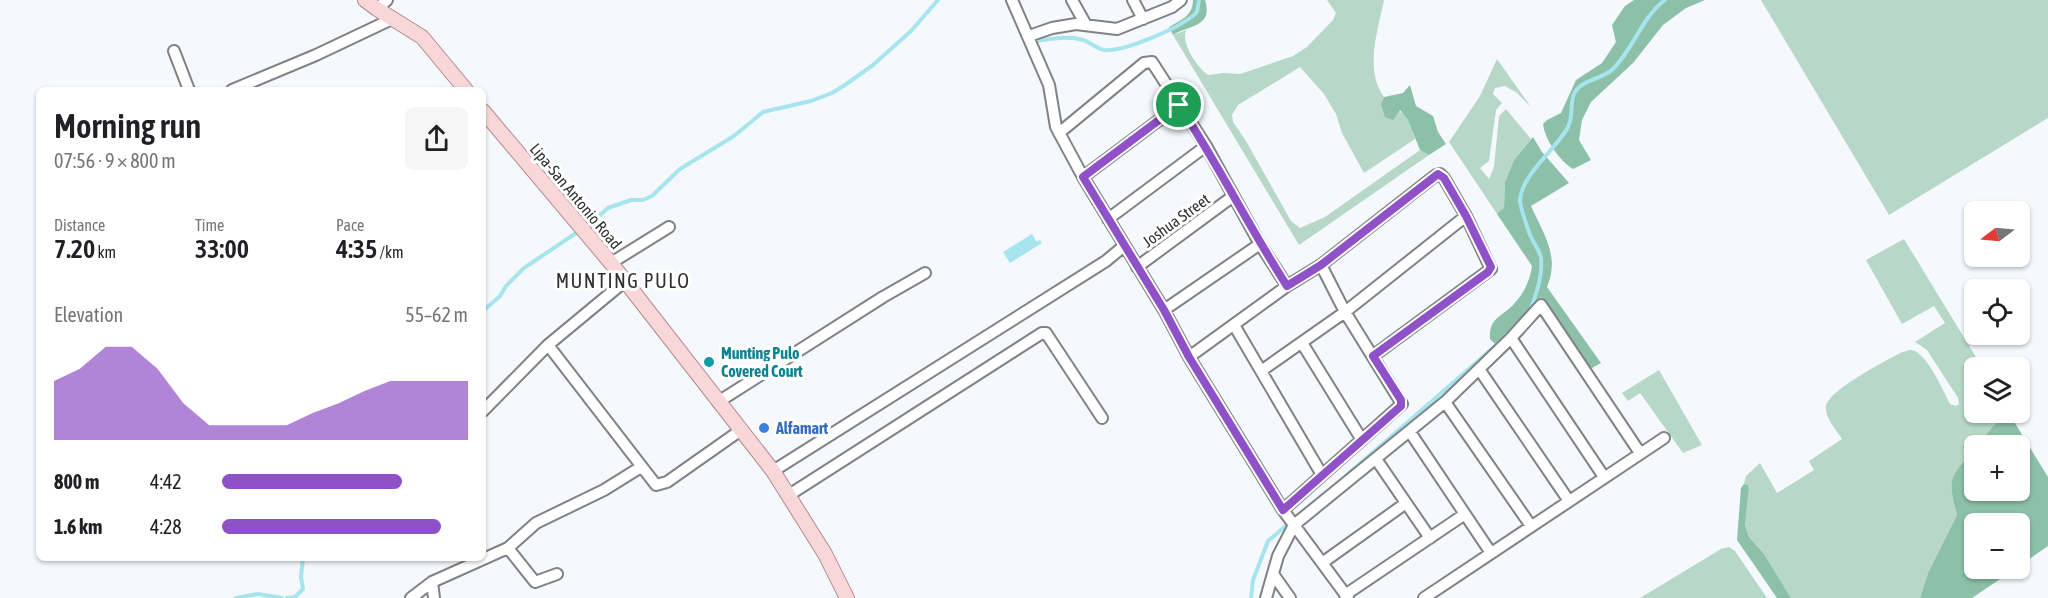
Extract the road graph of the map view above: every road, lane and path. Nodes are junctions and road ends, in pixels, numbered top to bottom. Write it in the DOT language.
graph roads {
  1 [pos="365,0"];
  2 [pos="1012,0"];
  3 [pos="1072,0"];
  4 [pos="1133,0"];
  5 [pos="1181,0"];
  6 [pos="382,5"];
  7 [pos="392,19"];
  8 [pos="1143,19"];
  9 [pos="1086,26"];
  10 [pos="1029,36"];
  11 [pos="174,51"];
  12 [pos="188,87"];
  13 [pos="239,87"];
  14 [pos="464,87"];
  15 [pos="1179,105"];
  16 [pos="486,115"];
  17 [pos="1059,134"];
  18 [pos="1206,146"];
  19 [pos="1083,177"];
  20 [pos="1232,197"];
  21 [pos="1466,216"];
  22 [pos="1108,219"];
  23 [pos="669,228"];
  24 [pos="1260,244"];
  25 [pos="1124,246"];
  26 [pos="611,263"];
  27 [pos="1321,265"];
  28 [pos="1137,267"];
  29 [pos="925,273"];
  30 [pos="624,282"];
  31 [pos="1287,286"];
  32 [pos="1164,310"];
  33 [pos="1345,312"];
  34 [pos="1234,325"];
  35 [pos="1510,338"];
  36 [pos="1302,342"];
  37 [pos="548,345"];
  38 [pos="1373,356"];
  39 [pos="1189,357"];
  40 [pos="1479,369"];
  41 [pos="1261,371"];
  42 [pos="718,402"];
  43 [pos="1445,402"];
  44 [pos="486,408"];
  45 [pos="1102,418"];
  46 [pos="741,430"];
  47 [pos="1410,432"];
  48 [pos="1664,438"];
  49 [pos="1362,440"];
  50 [pos="1640,453"];
  51 [pos="1376,459"];
  52 [pos="640,467"];
  53 [pos="773,471"];
  54 [pos="1322,475"];
  55 [pos="1604,477"];
  56 [pos="789,495"];
  57 [pos="1569,501"];
  58 [pos="1406,503"];
  59 [pos="1465,514"];
  60 [pos="1288,518"];
  61 [pos="1531,526"];
  62 [pos="1430,538"];
  63 [pos="508,548"];
  64 [pos="1491,553"];
  65 [pos="486,558"];
  66 [pos="479,561"];
  67 [pos="1322,563"];
  68 [pos="557,574"];
  69 [pos="1272,574"];
  70 [pos="432,582"];
  71 [pos="1346,597"];
  72 [pos="411,598"];
  73 [pos="434,598"];
  74 [pos="847,598"];
  75 [pos="1266,598"];
  76 [pos="1290,598"];
  77 [pos="1424,598"];
  1 -- 6 [label="main road"];
  2 -- 10 [label="street"];
  3 -- 9 [label="street"];
  4 -- 8 [label="street"];
  5 -- 8 [label="street"];
  6 -- 7 [label="main road"];
  7 -- 13 [label="street"];
  7 -- 14 [label="main road"];
  8 -- 9 [label="street"];
  9 -- 10 [label="street"];
  10 -- 17 [label="street"];
  11 -- 12 [label="street"];
  15 -- 17 [label="street"];
  15 -- 18 [label="street"];
  15 -- 19 [label="street"];
  16 -- 26 [label="main road, Lipa-San Antonio Road"];
  17 -- 19 [label="street"];
  18 -- 20 [label="street"];
  18 -- 22 [label="street"];
  19 -- 22 [label="street"];
  20 -- 24 [label="street"];
  20 -- 28 [label="street, Joshua Street"];
  21 -- 27 [label="street"];
  21 -- 33 [label="street"];
  21 -- 38 [label="street"];
  22 -- 25 [label="street"];
  23 -- 26 [label="street"];
  24 -- 31 [label="street"];
  24 -- 32 [label="street"];
  25 -- 28 [label="street"];
  25 -- 53 [label="street"];
  26 -- 30 [label="main road, Lipa-San Antonio Road"];
  27 -- 31 [label="street"];
  27 -- 33 [label="street"];
  28 -- 32 [label="street"];
  29 -- 42 [label="street"];
  30 -- 37 [label="street"];
  30 -- 42 [label="main road, Lipa-San Antonio Road"];
  31 -- 34 [label="street"];
  32 -- 39 [label="street"];
  33 -- 36 [label="street"];
  33 -- 38 [label="street"];
  34 -- 39 [label="street"];
  34 -- 41 [label="street"];
  35 -- 40 [label="street"];
  35 -- 50 [label="street"];
  35 -- 55 [label="street"];
  36 -- 41 [label="street"];
  36 -- 49 [label="street"];
  37 -- 44 [label="street"];
  37 -- 52 [label="street"];
  38 -- 49 [label="street"];
  39 -- 60 [label="street"];
  40 -- 43 [label="street"];
  40 -- 57 [label="street"];
  41 -- 54 [label="street"];
  42 -- 46 [label="main road, Lipa-San Antonio Road"];
  43 -- 47 [label="street"];
  43 -- 61 [label="street"];
  45 -- 56 [label="street"];
  46 -- 52 [label="street"];
  46 -- 53 [label="main road, Lipa-San Antonio Road"];
  47 -- 51 [label="street"];
  47 -- 59 [label="street"];
  48 -- 50 [label="street"];
  49 -- 54 [label="street"];
  50 -- 55 [label="street"];
  51 -- 58 [label="street"];
  51 -- 60 [label="street"];
  52 -- 63 [label="street"];
  53 -- 56 [label="main road, Lipa-San Antonio Road"];
  54 -- 60 [label="street"];
  55 -- 57 [label="street"];
  56 -- 74 [label="main road, Lipa-San Antonio Road"];
  57 -- 61 [label="street"];
  58 -- 62 [label="street"];
  58 -- 67 [label="street"];
  59 -- 62 [label="street"];
  59 -- 64 [label="street"];
  60 -- 67 [label="street"];
  60 -- 69 [label="street"];
  61 -- 64 [label="street"];
  62 -- 71 [label="street"];
  63 -- 65 [label="street"];
  63 -- 68 [label="street"];
  64 -- 77 [label="street"];
  66 -- 70 [label="street"];
  67 -- 71 [label="street"];
  69 -- 75 [label="street"];
  69 -- 76 [label="street"];
  70 -- 72 [label="street"];
  70 -- 73 [label="street"];
}
